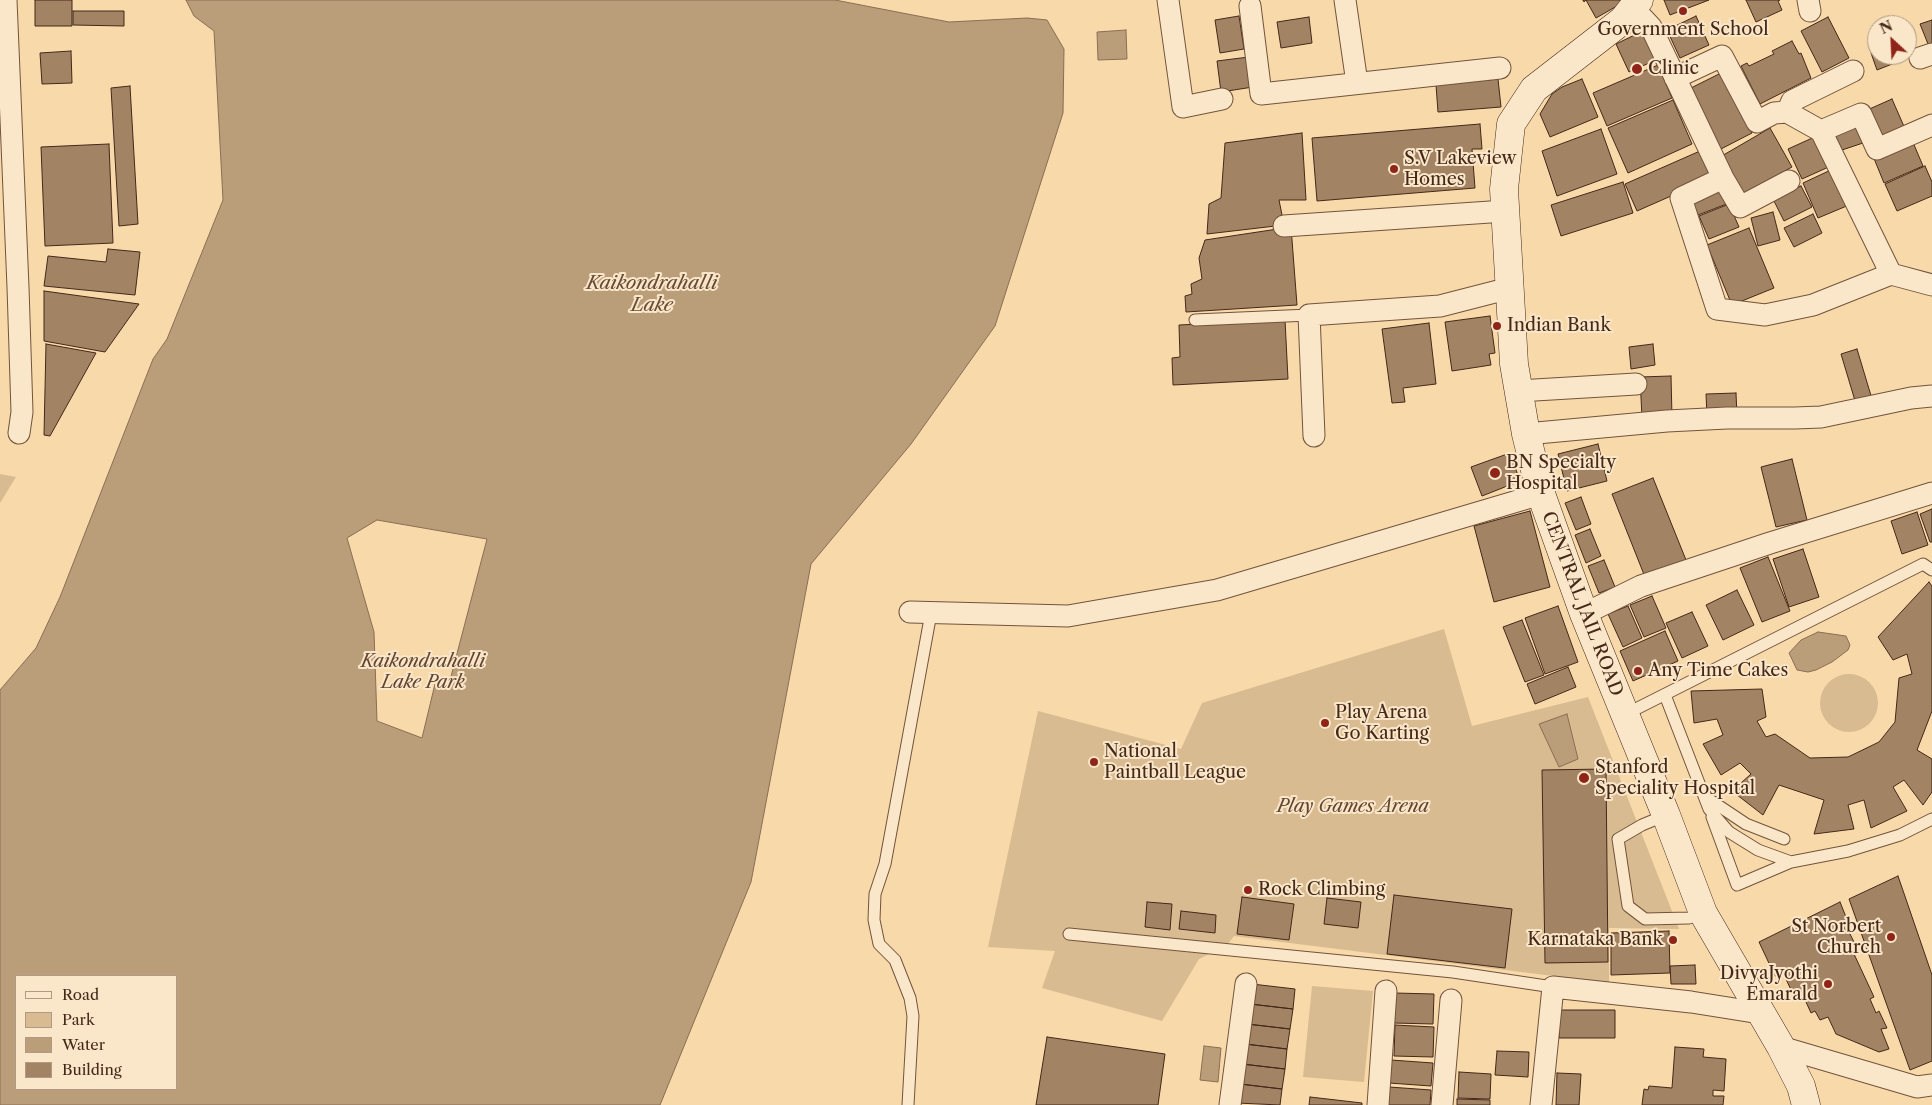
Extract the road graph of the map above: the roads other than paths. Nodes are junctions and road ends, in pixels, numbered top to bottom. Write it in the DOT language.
graph roads {
  1 [pos="6,0"];
  2 [pos="1168,0"];
  3 [pos="1345,0"];
  4 [pos="1636,4"];
  5 [pos="1250,6"];
  6 [pos="1500,68"];
  7 [pos="1853,71"];
  8 [pos="1675,78"];
  9 [pos="1357,83"];
  10 [pos="1222,99"];
  11 [pos="1787,112"];
  12 [pos="1932,125"];
  13 [pos="1821,131"];
  14 [pos="1723,178"];
  15 [pos="1789,181"];
  16 [pos="1505,211"];
  17 [pos="1284,226"];
  18 [pos="1891,274"];
  19 [pos="1932,285"];
  20 [pos="1510,288"];
  21 [pos="1309,315"];
  22 [pos="1195,320"];
  23 [pos="1636,384"];
  24 [pos="1518,391"];
  25 [pos="1932,396"];
  26 [pos="18,433"];
  27 [pos="1526,434"];
  28 [pos="1314,436"];
  29 [pos="1932,493"];
  30 [pos="1542,494"];
  31 [pos="1932,570"];
  32 [pos="921,613"];
  33 [pos="1584,614"];
  34 [pos="1664,695"];
  35 [pos="1624,715"];
  36 [pos="1704,796"];
  37 [pos="1709,809"];
  38 [pos="1666,815"];
  39 [pos="1932,819"];
  40 [pos="1784,839"];
  41 [pos="1791,862"];
  42 [pos="1703,913"];
  43 [pos="1069,934"];
  44 [pos="1246,984"];
  45 [pos="1552,987"];
  46 [pos="1386,991"];
  47 [pos="1451,1000"];
  48 [pos="1760,1013"];
  49 [pos="1781,1047"];
  50 [pos="1932,1085"];
  51 [pos="908,1105"];
  52 [pos="1230,1105"];
  53 [pos="1378,1105"];
  54 [pos="1442,1105"];
  55 [pos="1541,1105"];
  56 [pos="1806,1105"];
  1 -- 26 [label="street"];
  2 -- 10 [label="street"];
  3 -- 9 [label="street"];
  4 -- 8 [label="street"];
  4 -- 16 [label="main road, CENTRAL JAIL ROAD"];
  5 -- 9 [label="street"];
  6 -- 9 [label="street"];
  7 -- 11 [label="street"];
  8 -- 11 [label="street"];
  8 -- 14 [label="street"];
  11 -- 13 [label="street"];
  12 -- 13 [label="street"];
  13 -- 18 [label="street"];
  14 -- 15 [label="street"];
  14 -- 18 [label="street"];
  16 -- 17 [label="street"];
  16 -- 20 [label="main road, CENTRAL JAIL ROAD"];
  18 -- 19 [label="street"];
  20 -- 21 [label="street"];
  20 -- 24 [label="main road, CENTRAL JAIL ROAD"];
  21 -- 22 [label="lane"];
  21 -- 28 [label="street"];
  23 -- 24 [label="street"];
  24 -- 27 [label="main road, CENTRAL JAIL ROAD"];
  25 -- 27 [label="street"];
  27 -- 30 [label="main road, CENTRAL JAIL ROAD"];
  29 -- 33 [label="street"];
  30 -- 32 [label="street"];
  30 -- 33 [label="main road, CENTRAL JAIL ROAD"];
  31 -- 34 [label="lane"];
  32 -- 51 [label="lane"];
  33 -- 35 [label="main road, CENTRAL JAIL ROAD"];
  34 -- 35 [label="lane"];
  34 -- 36 [label="lane"];
  35 -- 38 [label="main road, CENTRAL JAIL ROAD"];
  36 -- 37 [label="lane"];
  36 -- 40 [label="lane"];
  37 -- 41 [label="lane"];
  37 -- 41 [label="lane"];
  38 -- 42 [label="main road, CENTRAL JAIL ROAD"];
  38 -- 42 [label="lane"];
  39 -- 41 [label="lane"];
  42 -- 48 [label="main road, CENTRAL JAIL ROAD"];
  43 -- 45 [label="lane"];
  44 -- 52 [label="street"];
  45 -- 48 [label="street"];
  45 -- 55 [label="street"];
  46 -- 53 [label="street"];
  47 -- 54 [label="street"];
  48 -- 49 [label="main road, CENTRAL JAIL ROAD"];
  49 -- 50 [label="street"];
  49 -- 56 [label="main road, CENTRAL JAIL ROAD"];
}
